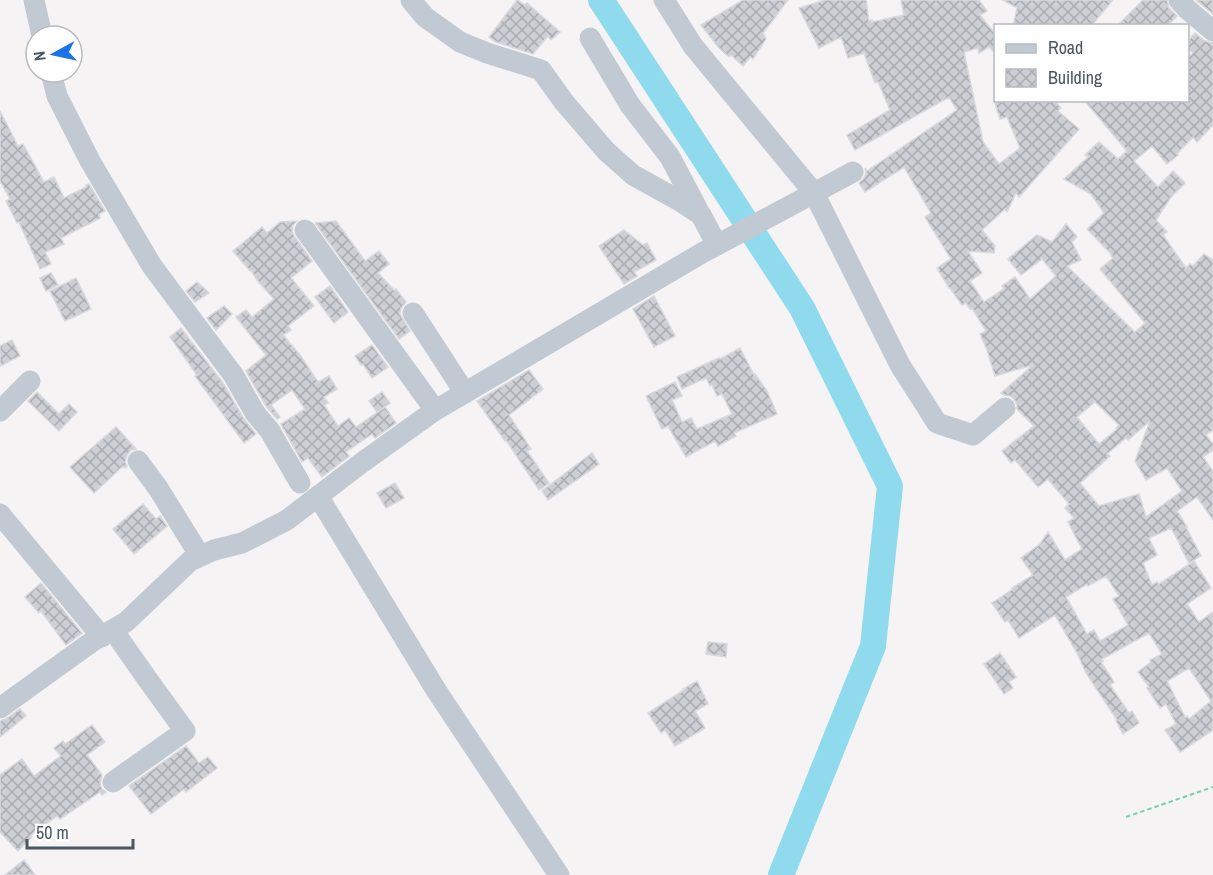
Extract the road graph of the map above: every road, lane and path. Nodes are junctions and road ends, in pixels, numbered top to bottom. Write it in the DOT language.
graph roads {
  1 [pos="34,0"];
  2 [pos="411,0"];
  3 [pos="664,0"];
  4 [pos="1179,0"];
  5 [pos="39,24"];
  6 [pos="1213,30"];
  7 [pos="590,38"];
  8 [pos="54,84"];
  9 [pos="853,172"];
  10 [pos="814,193"];
  11 [pos="701,215"];
  12 [pos="305,230"];
  13 [pos="709,249"];
  14 [pos="413,313"];
  15 [pos="30,381"];
  16 [pos="465,393"];
  17 [pos="1,407"];
  18 [pos="1005,408"];
  19 [pos="435,410"];
  20 [pos="138,461"];
  21 [pos="300,483"];
  22 [pos="318,496"];
  23 [pos="0,514"];
  24 [pos="200,556"];
  25 [pos="108,633"];
  26 [pos="4,698"];
  27 [pos="113,782"];
  28 [pos="1213,787"];
  29 [pos="1125,817"];
  30 [pos="559,875"];
  1 -- 5 [label="street"];
  2 -- 11 [label="street"];
  3 -- 10 [label="street"];
  4 -- 6 [label="street"];
  7 -- 11 [label="street"];
  8 -- 21 [label="street"];
  9 -- 10 [label="street"];
  10 -- 13 [label="street"];
  10 -- 18 [label="street"];
  11 -- 13 [label="street"];
  12 -- 19 [label="street"];
  13 -- 16 [label="street"];
  14 -- 16 [label="street"];
  15 -- 17 [label="street"];
  16 -- 19 [label="street"];
  19 -- 22 [label="street"];
  20 -- 24 [label="street"];
  22 -- 24 [label="street"];
  22 -- 30 [label="street"];
  23 -- 25 [label="street"];
  24 -- 25 [label="street"];
  25 -- 26 [label="street"];
  25 -- 27 [label="street"];
  28 -- 29 [label="path"];
}
